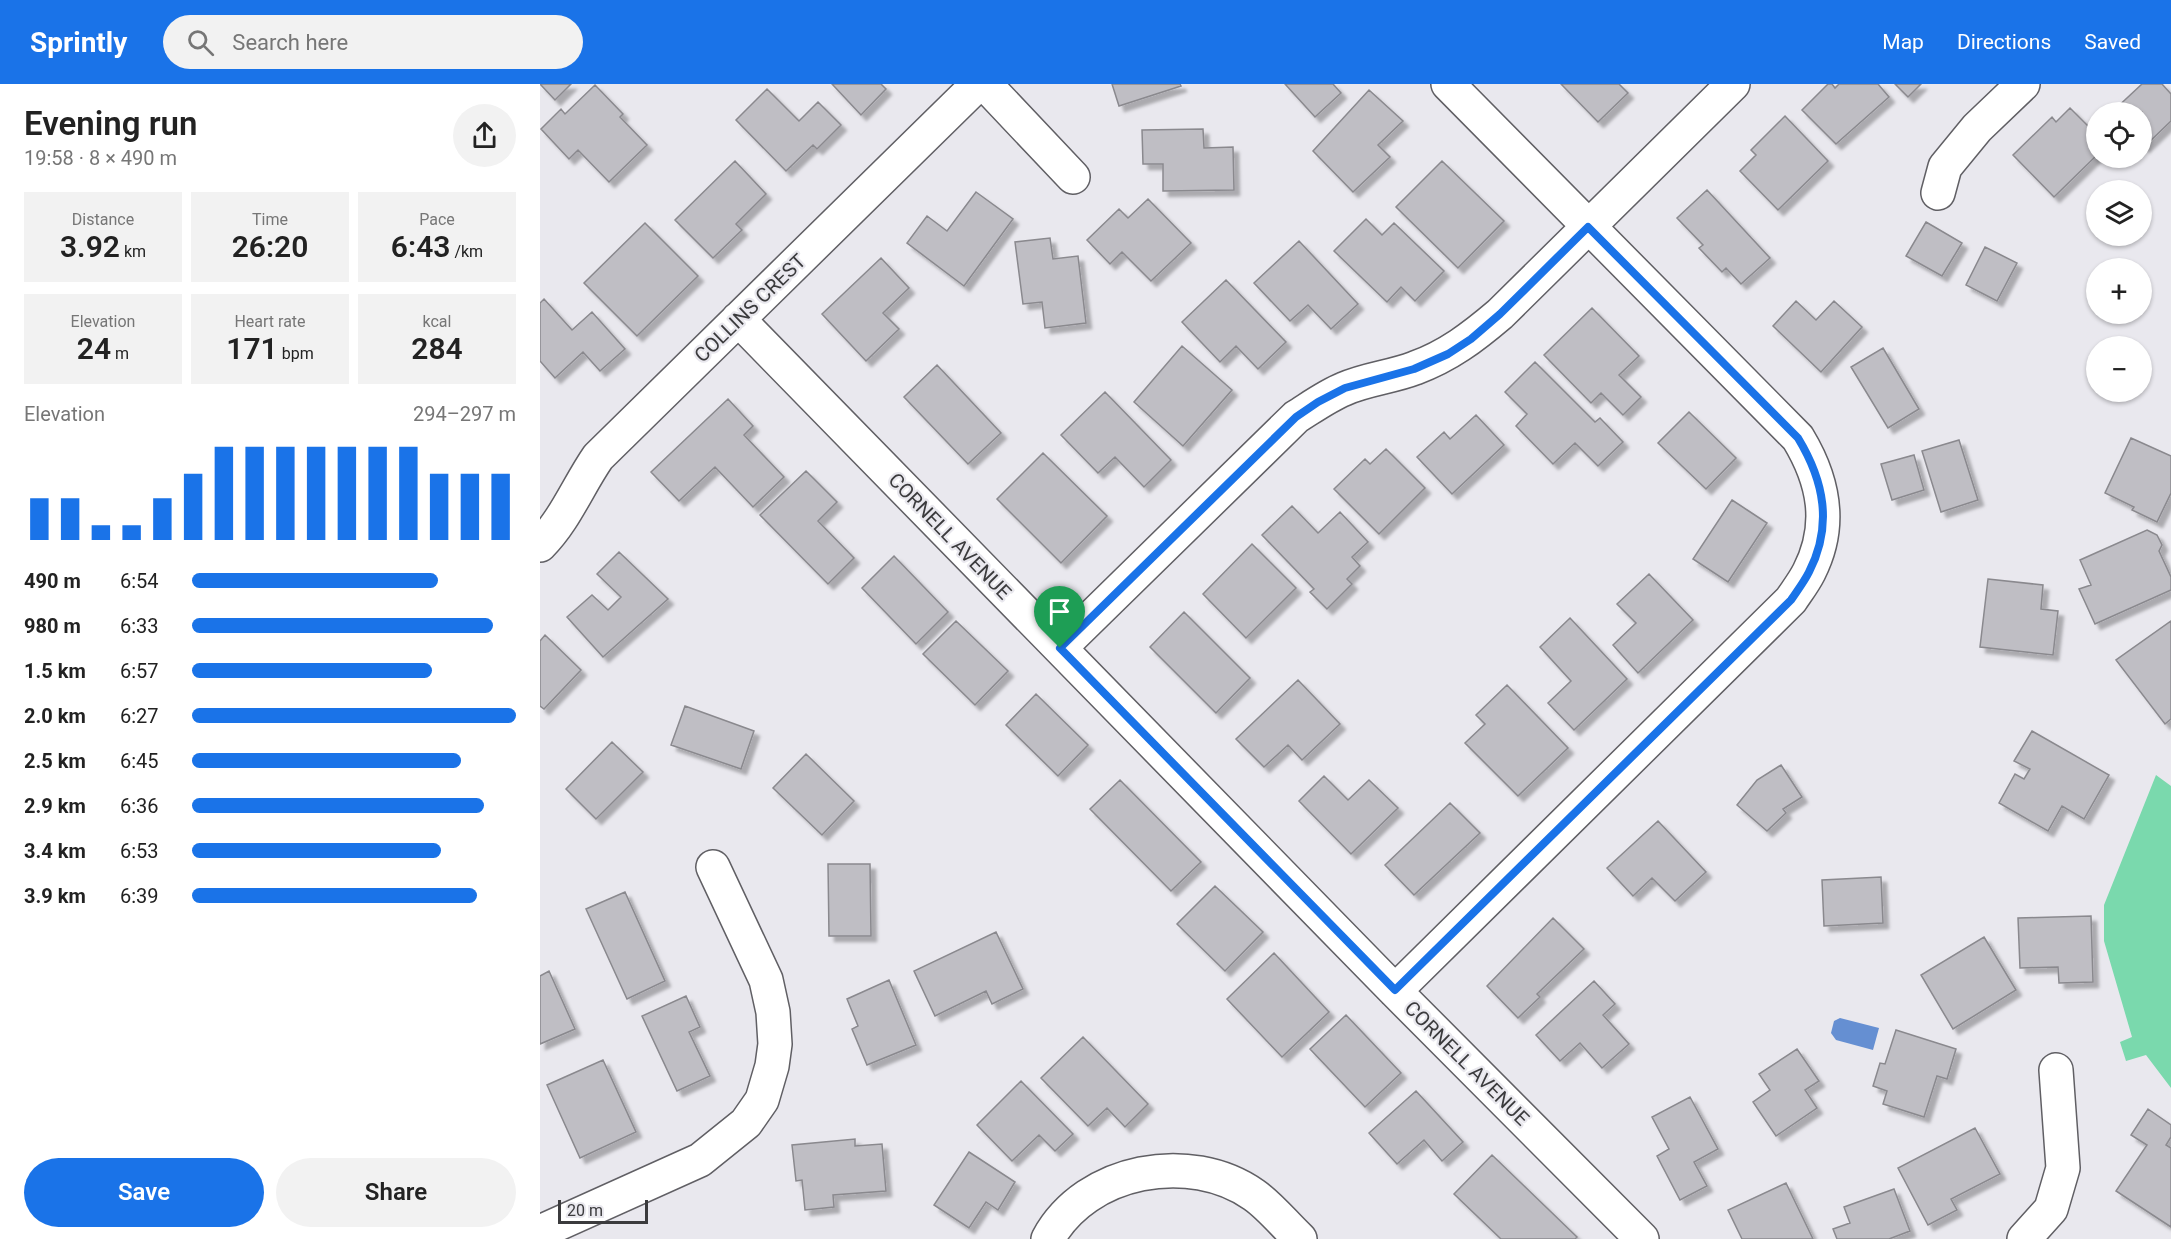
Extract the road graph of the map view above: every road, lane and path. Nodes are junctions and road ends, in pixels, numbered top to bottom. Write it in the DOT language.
graph roads {
  1 [pos="978,84"];
  2 [pos="985,84"];
  3 [pos="1448,84"];
  4 [pos="1733,84"];
  5 [pos="2023,84"];
  6 [pos="1073,177"];
  7 [pos="1938,193"];
  8 [pos="1588,227"];
  9 [pos="738,320"];
  10 [pos="540,545"];
  11 [pos="1060,648"];
  12 [pos="713,867"];
  13 [pos="1395,990"];
  14 [pos="2056,1070"];
  15 [pos="540,1233"];
  16 [pos="1048,1239"];
  17 [pos="1300,1239"];
  18 [pos="1642,1239"];
  19 [pos="2024,1239"];
  1 -- 9 [label="street, COLLINS CREST"];
  2 -- 6 [label="street"];
  3 -- 8 [label="street"];
  4 -- 8 [label="street"];
  5 -- 7 [label="street"];
  8 -- 11 [label="street"];
  8 -- 13 [label="street"];
  9 -- 10 [label="street, COLLINS CREST"];
  9 -- 11 [label="street, CORNELL AVENUE"];
  11 -- 13 [label="street, CORNELL AVENUE"];
  12 -- 15 [label="street"];
  13 -- 18 [label="street, CORNELL AVENUE"];
  14 -- 19 [label="street"];
  16 -- 17 [label="street"];
}
